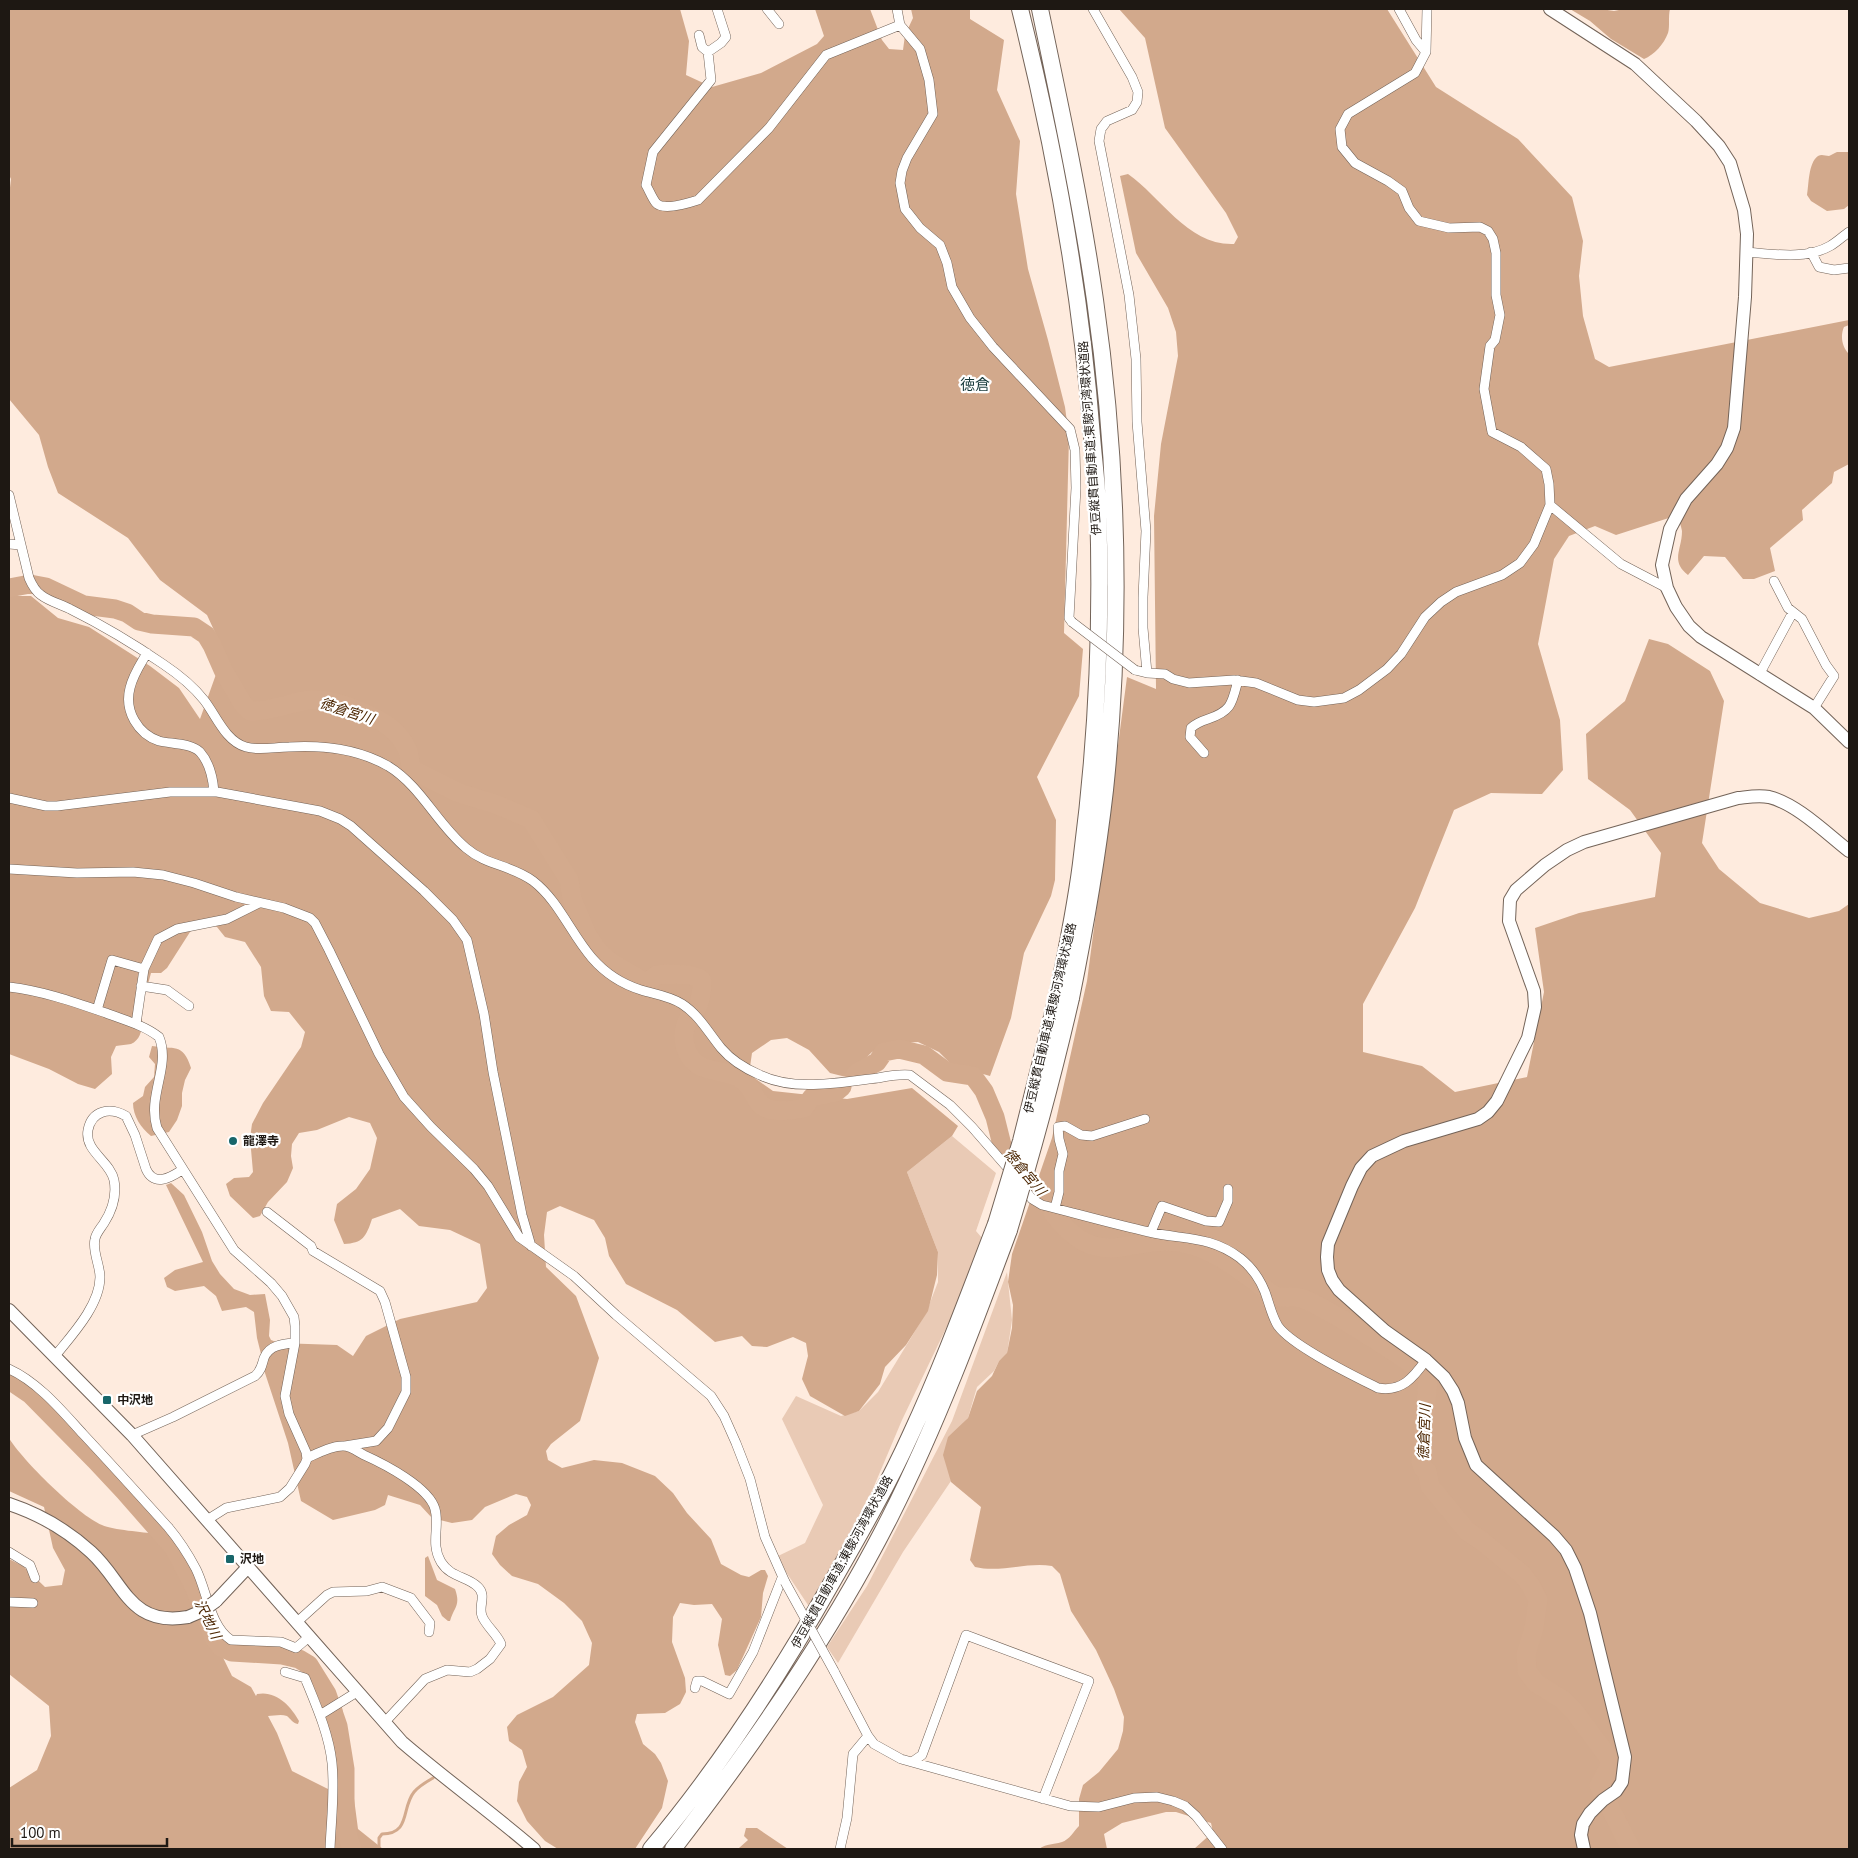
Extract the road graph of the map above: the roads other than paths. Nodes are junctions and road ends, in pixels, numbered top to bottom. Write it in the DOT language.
graph roads {
  1 [pos="717,9"];
  2 [pos="767,9"];
  3 [pos="897,9"];
  4 [pos="1020,9"];
  5 [pos="1040,9"];
  6 [pos="1093,9"];
  7 [pos="1399,9"];
  8 [pos="1427,9"];
  9 [pos="1550,9"];
  10 [pos="779,24"];
  11 [pos="900,25"];
  12 [pos="699,36"];
  13 [pos="708,52"];
  14 [pos="1426,52"];
  15 [pos="1849,232"];
  16 [pos="1746,252"];
  17 [pos="1811,252"];
  18 [pos="1849,268"];
  19 [pos="9,495"];
  20 [pos="1550,505"];
  21 [pos="9,544"];
  22 [pos="20,545"];
  23 [pos="1774,581"];
  24 [pos="1667,588"];
  25 [pos="1793,612"];
  26 [pos="147,653"];
  27 [pos="1147,673"];
  28 [pos="1759,675"];
  29 [pos="1238,680"];
  30 [pos="1814,708"];
  31 [pos="1849,742"];
  32 [pos="1204,753"];
  33 [pos="214,792"];
  34 [pos="9,798"];
  35 [pos="1849,851"];
  36 [pos="9,869"];
  37 [pos="258,902"];
  38 [pos="144,969"];
  39 [pos="142,986"];
  40 [pos="9,987"];
  41 [pos="1064,995"];
  42 [pos="189,1006"];
  43 [pos="97,1010"];
  44 [pos="136,1024"];
  45 [pos="1145,1119"];
  46 [pos="182,1170"];
  47 [pos="1228,1189"];
  48 [pos="1055,1208"];
  49 [pos="266,1212"];
  50 [pos="1002,1227"];
  51 [pos="1151,1232"];
  52 [pos="532,1246"];
  53 [pos="9,1310"];
  54 [pos="295,1343"];
  55 [pos="55,1356"];
  56 [pos="1426,1360"];
  57 [pos="9,1369"];
  58 [pos="132,1435"];
  59 [pos="344,1446"];
  60 [pos="307,1458"];
  61 [pos="9,1504"];
  62 [pos="207,1520"];
  63 [pos="9,1552"];
  64 [pos="248,1567"];
  65 [pos="36,1578"];
  66 [pos="784,1580"];
  67 [pos="9,1602"];
  68 [pos="33,1603"];
  69 [pos="296,1623"];
  70 [pos="430,1632"];
  71 [pos="309,1637"];
  72 [pos="285,1672"];
  73 [pos="695,1688"];
  74 [pos="357,1692"];
  75 [pos="320,1715"];
  76 [pos="384,1723"];
  77 [pos="868,1736"];
  78 [pos="912,1762"];
  79 [pos="1043,1799"];
  80 [pos="653,1847"];
  81 [pos="330,1849"];
  82 [pos="534,1849"];
  83 [pos="674,1849"];
  84 [pos="840,1849"];
  85 [pos="1222,1849"];
  86 [pos="1584,1849"];
  1 -- 13 [label="street"];
  2 -- 10 [label="street"];
  3 -- 11 [label="street"];
  4 -- 41 [label="highway, 伊豆縦貫自動車道;東駿河湾環状道路"];
  5 -- 41 [label="highway, 伊豆縦貫自動車道;東駿河湾環状道路"];
  6 -- 27 [label="street"];
  7 -- 14 [label="street"];
  8 -- 14 [label="street"];
  9 -- 16 [label="street"];
  11 -- 13 [label="street"];
  11 -- 27 [label="street, bridge"];
  12 -- 13 [label="street"];
  14 -- 20 [label="street"];
  15 -- 17 [label="street"];
  16 -- 17 [label="street"];
  16 -- 24 [label="street"];
  17 -- 18 [label="street"];
  19 -- 22 [label="street"];
  20 -- 24 [label="street"];
  20 -- 29 [label="street"];
  21 -- 22 [label="street"];
  22 -- 26 [label="street"];
  23 -- 25 [label="street"];
  24 -- 28 [label="street"];
  25 -- 28 [label="street"];
  25 -- 30 [label="street"];
  26 -- 33 [label="street"];
  26 -- 48 [label="street"];
  27 -- 29 [label="street"];
  28 -- 30 [label="street"];
  29 -- 32 [label="street"];
  30 -- 31 [label="street"];
  33 -- 34 [label="street"];
  33 -- 52 [label="street"];
  35 -- 56 [label="street"];
  36 -- 37 [label="street"];
  37 -- 38 [label="street"];
  37 -- 52 [label="street"];
  38 -- 39 [label="street"];
  38 -- 43 [label="street"];
  39 -- 42 [label="street"];
  39 -- 44 [label="street"];
  40 -- 43 [label="street"];
  41 -- 50 [label="highway, 伊豆縦貫自動車道;東駿河湾環状道路, bridge"];
  43 -- 44 [label="street"];
  44 -- 46 [label="street"];
  45 -- 48 [label="street"];
  46 -- 54 [label="street"];
  46 -- 55 [label="street"];
  47 -- 51 [label="street"];
  48 -- 51 [label="street"];
  49 -- 59 [label="street"];
  50 -- 80 [label="highway, 伊豆縦貫自動車道;東駿河湾環状道路"];
  50 -- 83 [label="highway, 伊豆縦貫自動車道;東駿河湾環状道路"];
  51 -- 56 [label="street"];
  52 -- 66 [label="street"];
  53 -- 55 [label="street"];
  54 -- 58 [label="street"];
  54 -- 60 [label="street"];
  55 -- 58 [label="street"];
  56 -- 86 [label="street"];
  57 -- 71 [label="street"];
  58 -- 62 [label="street"];
  59 -- 60 [label="street"];
  59 -- 76 [label="street"];
  60 -- 62 [label="street"];
  61 -- 64 [label="street, bridge"];
  62 -- 64 [label="street"];
  63 -- 65 [label="street"];
  64 -- 69 [label="street"];
  66 -- 73 [label="street"];
  66 -- 77 [label="street, bridge"];
  67 -- 68 [label="street"];
  69 -- 70 [label="street"];
  69 -- 71 [label="street"];
  71 -- 74 [label="street"];
  72 -- 75 [label="street"];
  74 -- 75 [label="street"];
  74 -- 76 [label="street"];
  75 -- 81 [label="street"];
  76 -- 82 [label="street"];
  77 -- 78 [label="street"];
  77 -- 84 [label="street"];
  78 -- 79 [label="street"];
  78 -- 79 [label="street"];
  79 -- 85 [label="street"];
}
